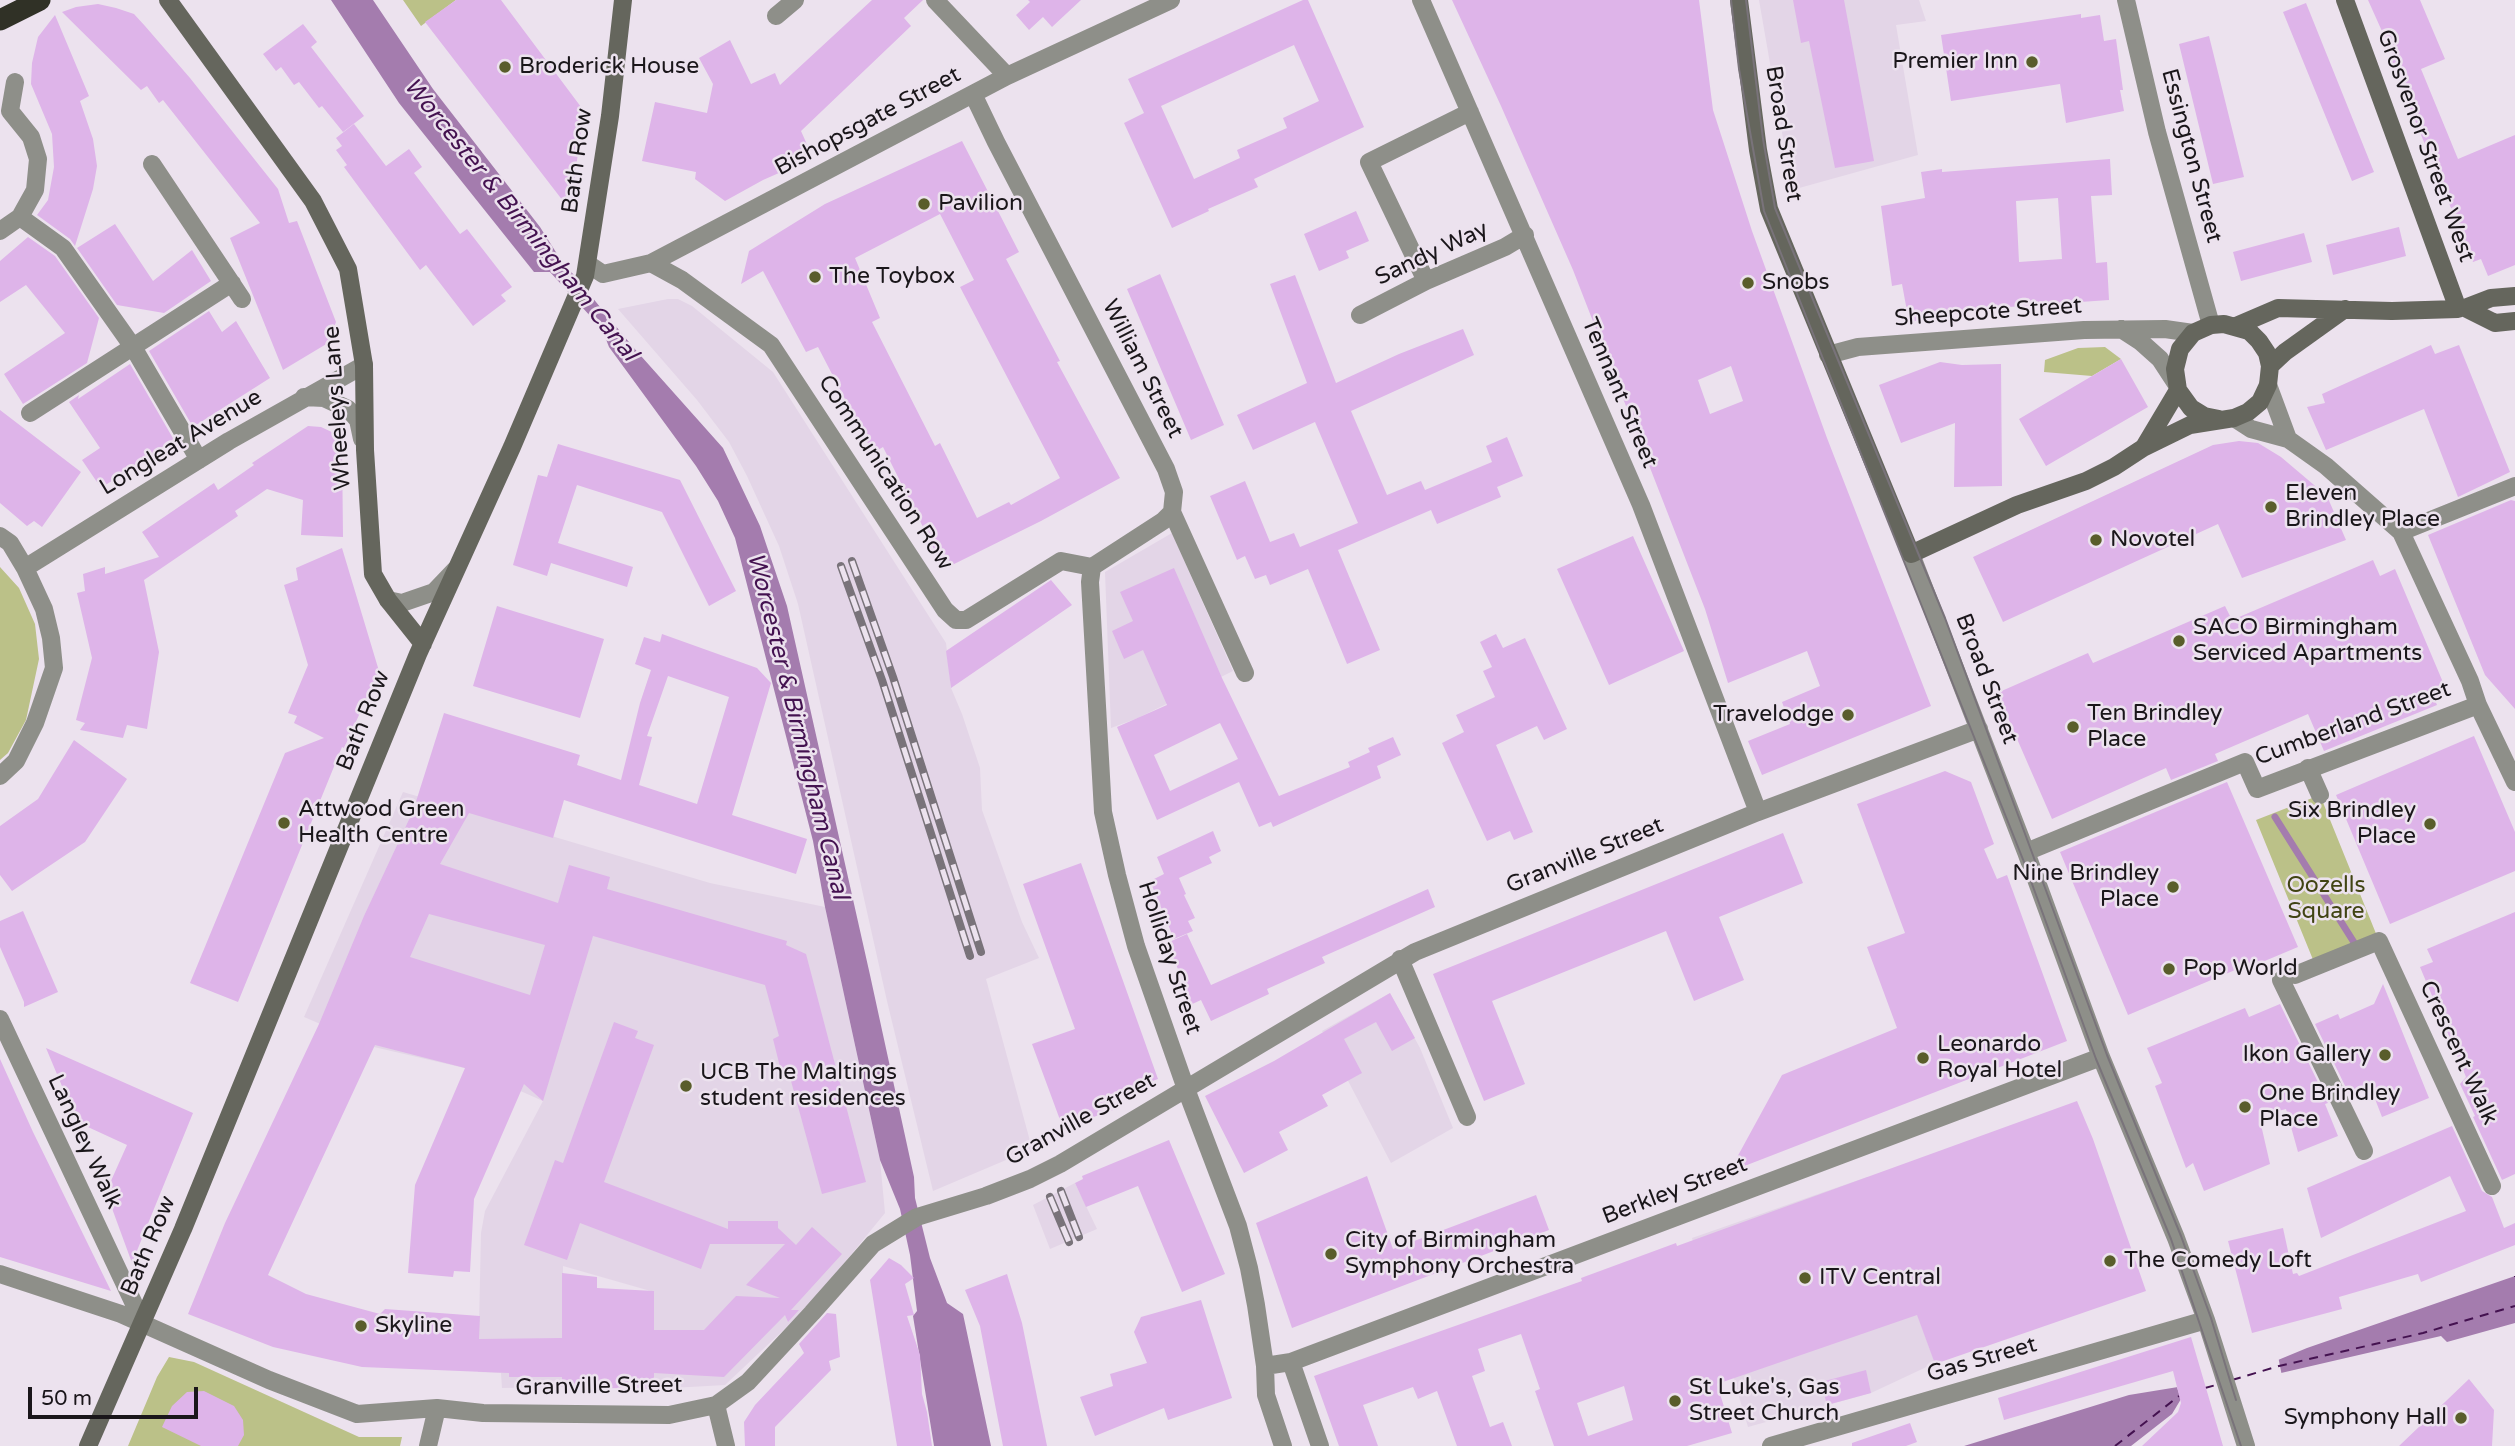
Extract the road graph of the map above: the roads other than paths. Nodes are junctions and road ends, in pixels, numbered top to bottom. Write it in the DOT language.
graph roads {
  1 [pos="40,0"];
  2 [pos="168,0"];
  3 [pos="623,0"];
  4 [pos="795,0"];
  5 [pos="935,0"];
  6 [pos="1171,0"];
  7 [pos="1421,0"];
  8 [pos="1739,0"];
  9 [pos="2126,0"];
  10 [pos="2345,0"];
  11 [pos="776,16"];
  12 [pos="0,20"];
  13 [pos="1007,76"];
  14 [pos="15,82"];
  15 [pos="973,94"];
  16 [pos="1470,112"];
  17 [pos="152,164"];
  18 [pos="20,218"];
  19 [pos="0,232"];
  20 [pos="1525,235"];
  21 [pos="651,264"];
  22 [pos="586,270"];
  23 [pos="1426,281"];
  24 [pos="232,283"];
  25 [pos="2515,296"];
  26 [pos="242,299"];
  27 [pos="2345,309"];
  28 [pos="2462,309"];
  29 [pos="1360,315"];
  30 [pos="2515,321"];
  31 [pos="2211,325"];
  32 [pos="2236,326"];
  33 [pos="2121,329"];
  34 [pos="2193,333"];
  35 [pos="133,347"];
  36 [pos="1828,355"];
  37 [pos="364,365"];
  38 [pos="2270,366"];
  39 [pos="2268,385"];
  40 [pos="2178,388"];
  41 [pos="304,397"];
  42 [pos="30,414"];
  43 [pos="2227,419"];
  44 [pos="2288,439"];
  45 [pos="2143,448"];
  46 [pos="365,450"];
  47 [pos="199,460"];
  48 [pos="2515,486"];
  49 [pos="1172,512"];
  50 [pos="2401,532"];
  51 [pos="0,536"];
  52 [pos="1911,554"];
  53 [pos="458,567"];
  54 [pos="1092,567"];
  55 [pos="25,568"];
  56 [pos="388,600"];
  57 [pos="423,644"];
  58 [pos="1245,673"];
  59 [pos="2478,705"];
  60 [pos="1979,729"];
  61 [pos="2308,768"];
  62 [pos="0,776"];
  63 [pos="2515,782"];
  64 [pos="2320,794"];
  65 [pos="1758,812"];
  66 [pos="2026,852"];
  67 [pos="1400,959"];
  68 [pos="0,1019"];
  69 [pos="2101,1057"];
  70 [pos="1186,1089"];
  71 [pos="1467,1117"];
  72 [pos="2364,1151"];
  73 [pos="2492,1186"];
  74 [pos="0,1274"];
  75 [pos="2206,1320"];
  76 [pos="143,1323"];
  77 [pos="1291,1362"];
  78 [pos="1265,1366"];
  79 [pos="716,1405"];
  80 [pos="437,1408"];
  81 [pos="88,1446"];
  82 [pos="428,1446"];
  83 [pos="726,1446"];
  84 [pos="1283,1446"];
  85 [pos="1320,1446"];
  86 [pos="1771,1446"];
  87 [pos="2246,1446"];
  1 -- 12 [label="highway"];
  2 -- 37 [label="street, Wheeleys Lane"];
  3 -- 22 [label="street, Bath Row"];
  4 -- 11 [label="street"];
  5 -- 13 [label="street"];
  6 -- 13 [label="street, Bishopsgate Street"];
  7 -- 16 [label="street, Tennant Street"];
  8 -- 36 [label="street, Broad Street"];
  9 -- 31 [label="street, Essington Street"];
  10 -- 28 [label="street, Grosvenor Street West"];
  13 -- 15 [label="street, Bishopsgate Street"];
  14 -- 18 [label="street"];
  15 -- 21 [label="street, Bishopsgate Street"];
  15 -- 49 [label="street, William Street"];
  16 -- 20 [label="street, Tennant Street"];
  16 -- 23 [label="street"];
  17 -- 24 [label="street"];
  18 -- 19 [label="street"];
  18 -- 35 [label="street"];
  20 -- 23 [label="street, Sandy Way"];
  20 -- 65 [label="street, Tennant Street"];
  21 -- 22 [label="street, Bishopsgate Street"];
  21 -- 54 [label="street, Communication Row"];
  22 -- 53 [label="street, Bath Row"];
  23 -- 29 [label="street, Sandy Way"];
  24 -- 26 [label="street"];
  24 -- 35 [label="street"];
  25 -- 28 [label="street"];
  27 -- 28 [label="street"];
  27 -- 32 [label="street"];
  27 -- 38 [label="street"];
  28 -- 30 [label="street"];
  31 -- 32 [label="street"];
  31 -- 34 [label="street"];
  32 -- 38 [label="street"];
  33 -- 34 [label="street, Sheepcote Street"];
  33 -- 36 [label="street, Sheepcote Street"];
  33 -- 40 [label="street"];
  34 -- 40 [label="street"];
  35 -- 42 [label="street"];
  35 -- 47 [label="street"];
  36 -- 52 [label="street, Broad Street"];
  37 -- 41 [label="street, Longleat Avenue"];
  37 -- 46 [label="street, Wheeleys Lane"];
  38 -- 39 [label="street"];
  39 -- 43 [label="street"];
  39 -- 44 [label="street"];
  40 -- 43 [label="street"];
  40 -- 45 [label="street"];
  41 -- 46 [label="street"];
  41 -- 47 [label="street, Longleat Avenue"];
  43 -- 44 [label="street"];
  43 -- 45 [label="street"];
  44 -- 50 [label="street"];
  45 -- 52 [label="street"];
  46 -- 56 [label="street, Wheeleys Lane"];
  47 -- 55 [label="street, Longleat Avenue"];
  48 -- 50 [label="street"];
  49 -- 54 [label="street"];
  49 -- 58 [label="street, William Street"];
  50 -- 59 [label="street"];
  51 -- 55 [label="street"];
  52 -- 60 [label="street, Broad Street"];
  53 -- 56 [label="street"];
  53 -- 57 [label="street, Bath Row"];
  54 -- 70 [label="street, Holliday Street"];
  55 -- 62 [label="street"];
  56 -- 57 [label="street, Wheeleys Lane"];
  57 -- 76 [label="street, Bath Row"];
  59 -- 61 [label="street, Cumberland Street"];
  59 -- 63 [label="street"];
  60 -- 65 [label="street, Granville Street"];
  60 -- 66 [label="street, Broad Street"];
  61 -- 64 [label="street"];
  61 -- 66 [label="street, Cumberland Street"];
  65 -- 67 [label="street, Granville Street"];
  66 -- 69 [label="street, Broad Street"];
  67 -- 70 [label="street, Granville Street"];
  67 -- 71 [label="street"];
  68 -- 76 [label="street, Langley Walk"];
  69 -- 75 [label="street, Broad Street"];
  69 -- 77 [label="street, Berkley Street"];
  70 -- 78 [label="street, Holliday Street"];
  70 -- 79 [label="street, Granville Street"];
  72 -- 73 [label="street, Crescent Walk"];
  74 -- 76 [label="street, Granville Street"];
  75 -- 86 [label="street, Gas Street"];
  75 -- 87 [label="street, Broad Street"];
  76 -- 80 [label="street, Granville Street"];
  76 -- 81 [label="street, Bath Row"];
  77 -- 78 [label="street, Berkley Street"];
  77 -- 85 [label="street"];
  78 -- 84 [label="street, Holliday Street"];
  79 -- 80 [label="street, Granville Street"];
  79 -- 83 [label="street"];
  80 -- 82 [label="street"];
}
